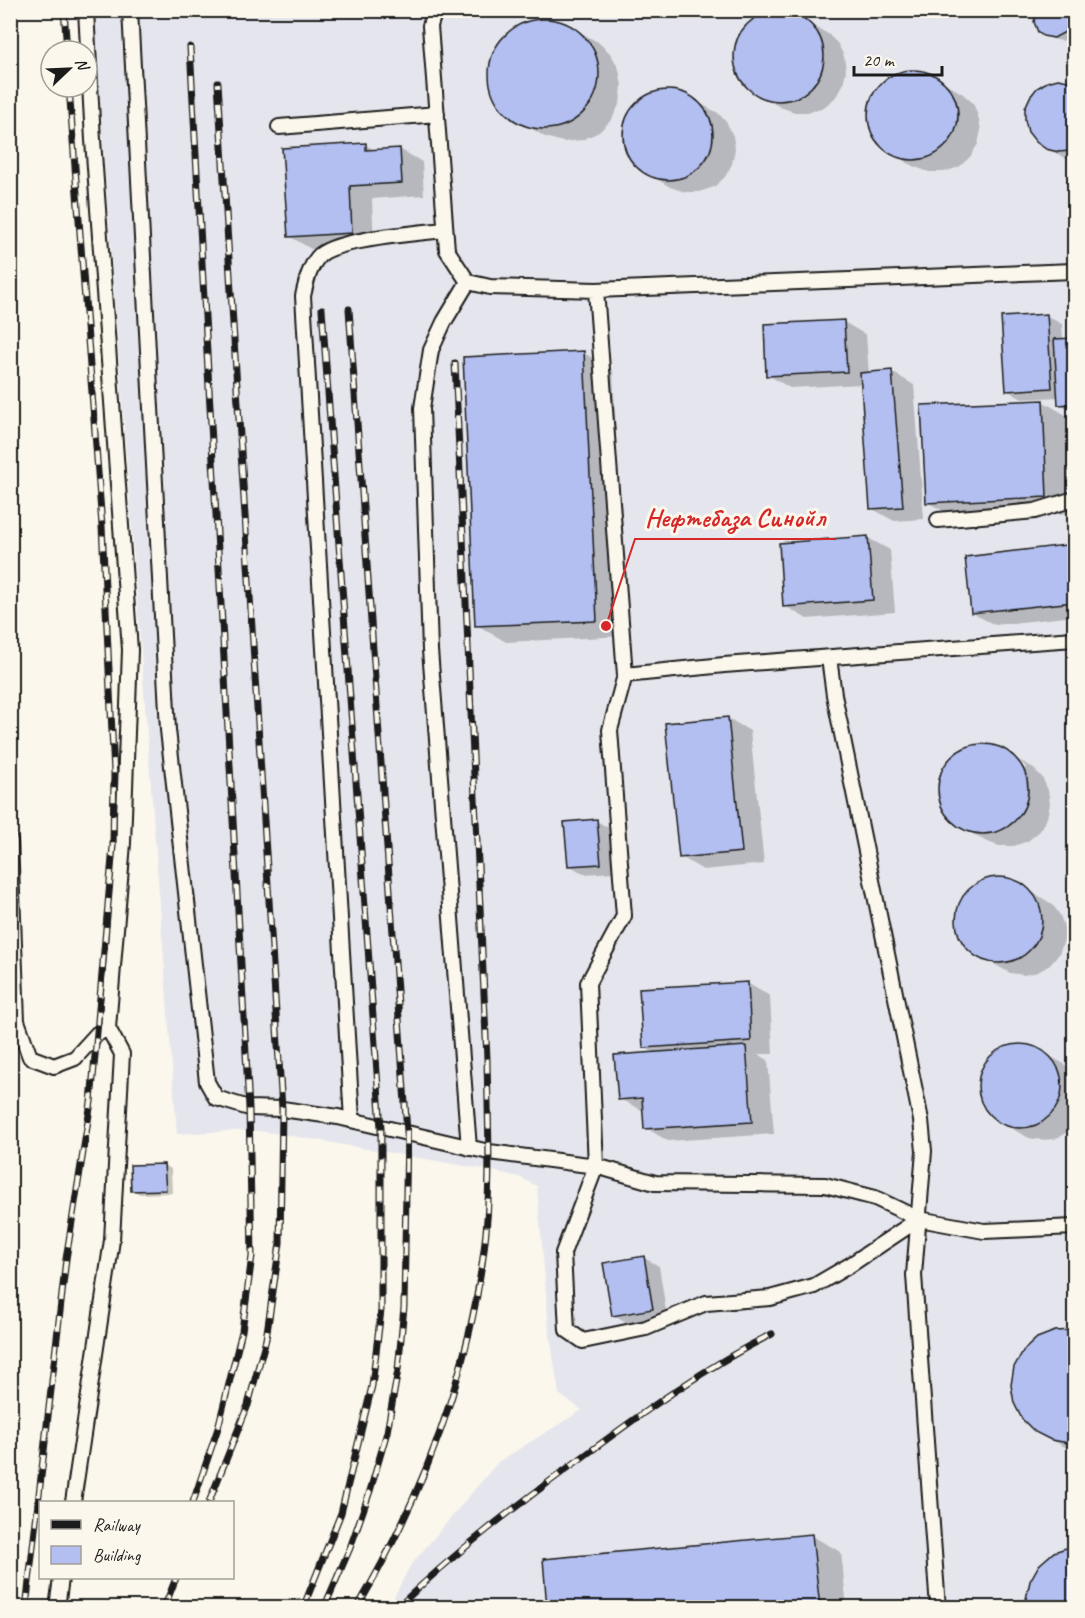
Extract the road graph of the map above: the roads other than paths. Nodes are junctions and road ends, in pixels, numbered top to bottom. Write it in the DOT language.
graph roads {
  1 [pos="86,10"];
  2 [pos="130,10"];
  3 [pos="435,10"];
  4 [pos="437,114"];
  5 [pos="279,127"];
  6 [pos="445,230"];
  7 [pos="1074,271"];
  8 [pos="468,282"];
  9 [pos="596,290"];
  10 [pos="1074,499"];
  11 [pos="938,520"];
  12 [pos="1074,639"];
  13 [pos="829,658"];
  14 [pos="625,675"];
  15 [pos="10,841"];
  16 [pos="108,1028"];
  17 [pos="352,1120"];
  18 [pos="469,1148"];
  19 [pos="596,1166"];
  20 [pos="919,1219"];
  21 [pos="1074,1227"];
  22 [pos="73,1501"];
  23 [pos="61,1579"];
  24 [pos="57,1608"];
  25 [pos="938,1608"];
  1 -- 16 [label="lane"];
  2 -- 17 [label="lane"];
  3 -- 4 [label="lane"];
  4 -- 5 [label="lane"];
  4 -- 6 [label="lane"];
  6 -- 8 [label="lane"];
  6 -- 17 [label="lane"];
  7 -- 9 [label="lane"];
  8 -- 9 [label="lane"];
  8 -- 18 [label="lane"];
  9 -- 14 [label="lane"];
  10 -- 11 [label="lane"];
  12 -- 13 [label="lane"];
  13 -- 14 [label="lane"];
  13 -- 20 [label="lane"];
  14 -- 19 [label="lane"];
  15 -- 16 [label="lane"];
  16 -- 22 [label="lane"];
  17 -- 18 [label="lane"];
  18 -- 19 [label="lane"];
  19 -- 20 [label="lane"];
  19 -- 20 [label="lane"];
  20 -- 21 [label="lane"];
  20 -- 25 [label="lane"];
  23 -- 24 [label="lane"];
}
